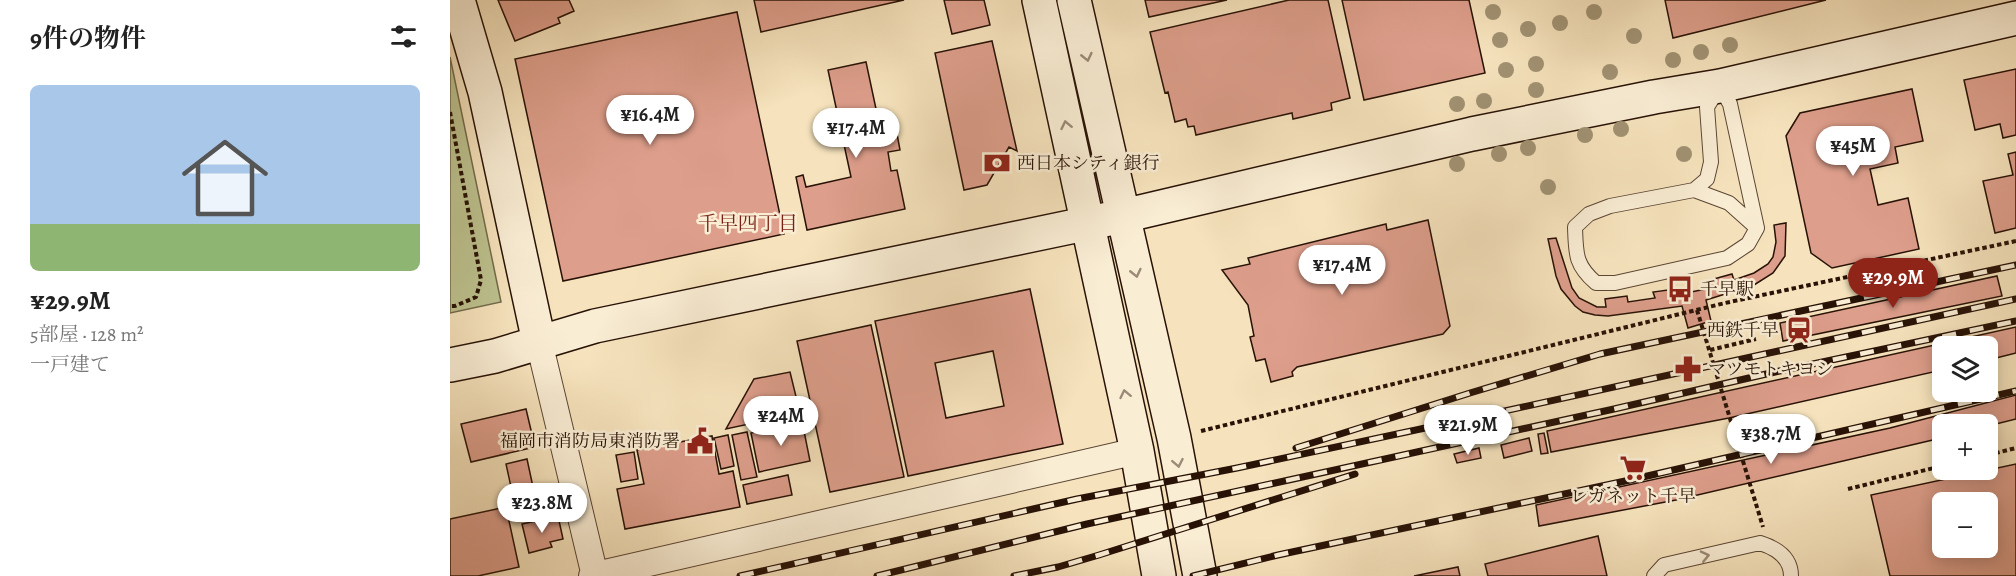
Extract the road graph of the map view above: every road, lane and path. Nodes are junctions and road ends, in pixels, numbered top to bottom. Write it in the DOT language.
graph roads {
  1 [pos="458,0"];
  2 [pos="1039,0"];
  3 [pos="1074,0"];
  4 [pos="2016,18"];
  5 [pos="1720,86"];
  6 [pos="450,112"];
  7 [pos="1694,190"];
  8 [pos="1123,216"];
  9 [pos="1087,223"];
  10 [pos="1757,228"];
  11 [pos="2016,241"];
  12 [pos="450,306"];
  13 [pos="1697,310"];
  14 [pos="1756,339"];
  15 [pos="539,342"];
  16 [pos="1710,350"];
  17 [pos="450,365"];
  18 [pos="1790,433"];
  19 [pos="1174,438"];
  20 [pos="1738,444"];
  21 [pos="2016,448"];
  22 [pos="1137,451"];
  23 [pos="1998,452"];
  24 [pos="1932,468"];
  25 [pos="1848,489"];
  26 [pos="1758,512"];
  27 [pos="594,576"];
  28 [pos="1159,576"];
  29 [pos="1200,576"];
  30 [pos="1654,576"];
  31 [pos="1791,576"];
  1 -- 15 [label="street"];
  9 -- 2 [label="street, one-way"];
  3 -- 8 [label="street, one-way"];
  4 -- 5 [label="street"];
  5 -- 7 [label="lane"];
  5 -- 8 [label="street"];
  5 -- 10 [label="lane"];
  6 -- 12 [label="path"];
  7 -- 10 [label="lane"];
  7 -- 10 [label="lane"];
  8 -- 9 [label="street"];
  8 -- 19 [label="street, one-way"];
  9 -- 15 [label="street"];
  22 -- 9 [label="street, one-way"];
  11 -- 13 [label="path"];
  13 -- 16 [label="path"];
  13 -- 19 [label="path"];
  14 -- 16 [label="path"];
  15 -- 17 [label="street"];
  15 -- 27 [label="street"];
  16 -- 20 [label="path"];
  18 -- 20 [label="path"];
  19 -- 29 [label="street, one-way"];
  20 -- 26 [label="path"];
  21 -- 23 [label="path"];
  22 -- 27 [label="street"];
  22 -- 28 [label="street"];
  24 -- 25 [label="path"];
  30 -- 31 [label="lane, one-way"];
}
